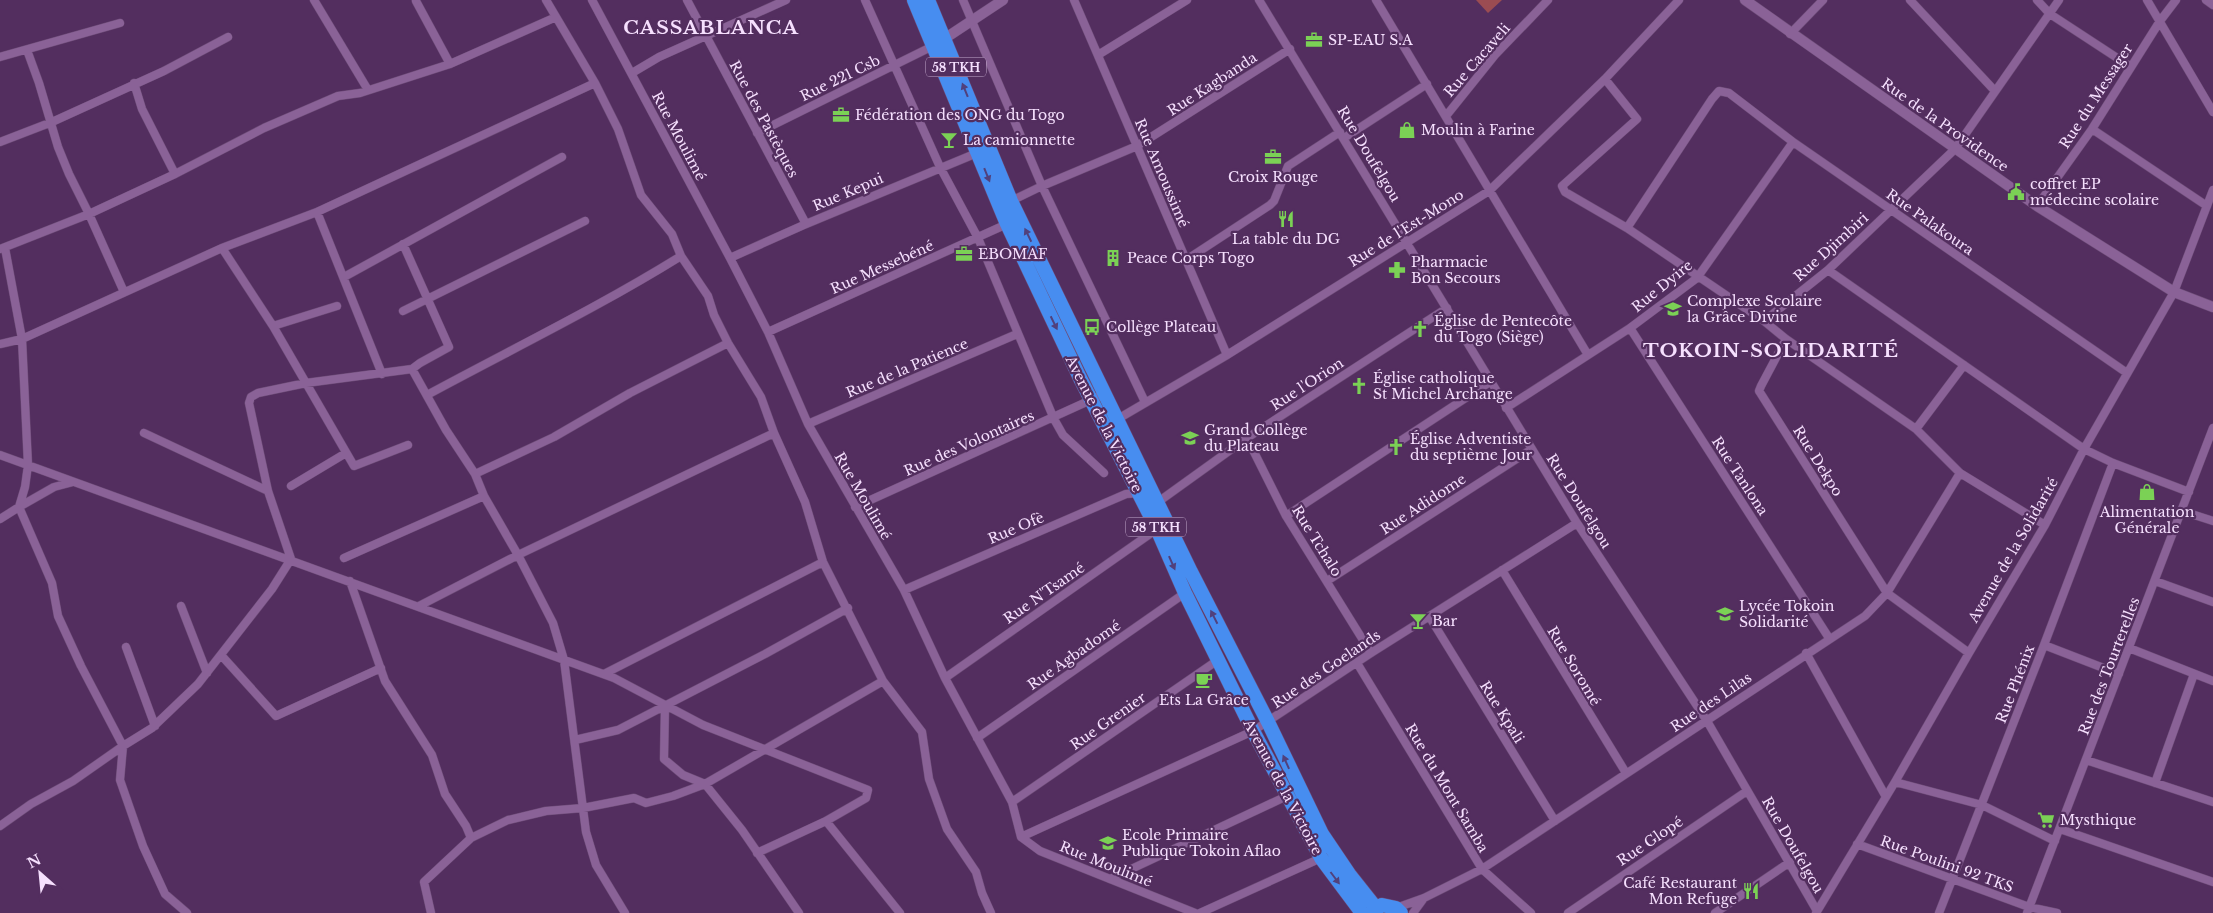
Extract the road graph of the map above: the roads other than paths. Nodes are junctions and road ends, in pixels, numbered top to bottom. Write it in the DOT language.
graph roads {
  1 [pos="314,0"];
  2 [pos="546,0"];
  3 [pos="592,0"];
  4 [pos="687,0"];
  5 [pos="786,0"];
  6 [pos="865,0"];
  7 [pos="914,0"];
  8 [pos="928,0"];
  9 [pos="963,0"];
  10 [pos="1003,0"];
  11 [pos="1074,0"];
  12 [pos="1187,0"];
  13 [pos="1259,0"];
  14 [pos="1376,0"];
  15 [pos="1548,0"];
  16 [pos="1680,0"];
  17 [pos="1745,0"];
  18 [pos="1823,0"];
  19 [pos="1910,0"];
  20 [pos="2037,0"];
  21 [pos="2059,0"];
  22 [pos="2147,0"];
  23 [pos="2176,0"];
  24 [pos="2206,0"];
  25 [pos="416,1"];
  26 [pos="2213,5"];
  27 [pos="2050,14"];
  28 [pos="556,16"];
  29 [pos="973,21"];
  30 [pos="2160,21"];
  31 [pos="120,23"];
  32 [pos="1790,34"];
  33 [pos="706,36"];
  34 [pos="228,37"];
  35 [pos="939,43"];
  36 [pos="1290,49"];
  37 [pos="27,50"];
  38 [pos="1098,54"];
  39 [pos="0,57"];
  40 [pos="450,64"];
  41 [pos="893,65"];
  42 [pos="2131,67"];
  43 [pos="632,73"];
  44 [pos="1605,79"];
  45 [pos="134,83"];
  46 [pos="595,83"];
  47 [pos="1427,84"];
  48 [pos="368,90"];
  49 [pos="1995,91"];
  50 [pos="2213,112"];
  51 [pos="1446,116"];
  52 [pos="52,122"];
  53 [pos="2092,129"];
  54 [pos="757,132"];
  55 [pos="1342,135"];
  56 [pos="0,142"];
  57 [pos="1793,142"];
  58 [pos="1138,146"];
  59 [pos="1955,149"];
  60 [pos="977,152"];
  61 [pos="562,157"];
  62 [pos="940,167"];
  63 [pos="175,174"];
  64 [pos="1042,186"];
  65 [pos="2213,190"];
  66 [pos="1489,191"];
  67 [pos="1011,201"];
  68 [pos="2037,206"];
  69 [pos="2206,206"];
  70 [pos="1890,210"];
  71 [pos="317,212"];
  72 [pos="89,214"];
  73 [pos="585,221"];
  74 [pos="806,224"];
  75 [pos="1007,224"];
  76 [pos="1627,228"];
  77 [pos="978,238"];
  78 [pos="1408,242"];
  79 [pos="403,244"];
  80 [pos="2,248"];
  81 [pos="222,248"];
  82 [pos="681,256"];
  83 [pos="730,258"];
  84 [pos="1186,260"];
  85 [pos="1828,270"];
  86 [pos="344,277"];
  87 [pos="1698,278"];
  88 [pos="124,292"];
  89 [pos="2174,292"];
  90 [pos="428,299"];
  91 [pos="337,306"];
  92 [pos="2213,307"];
  93 [pos="1447,308"];
  94 [pos="403,311"];
  95 [pos="1764,321"];
  96 [pos="273,326"];
  97 [pos="1630,328"];
  98 [pos="768,332"];
  99 [pos="1017,334"];
  100 [pos="22,339"];
  101 [pos="1786,340"];
  102 [pos="728,343"];
  103 [pos="0,344"];
  104 [pos="1228,355"];
  105 [pos="1588,355"];
  106 [pos="1964,365"];
  107 [pos="412,369"];
  108 [pos="2127,373"];
  109 [pos="382,374"];
  110 [pos="306,382"];
  111 [pos="1490,382"];
  112 [pos="427,395"];
  113 [pos="1098,398"];
  114 [pos="1145,402"];
  115 [pos="1506,408"];
  116 [pos="1054,419"];
  117 [pos="1111,423"];
  118 [pos="808,424"];
  119 [pos="2213,428"];
  120 [pos="1916,429"];
  121 [pos="144,433"];
  122 [pos="774,433"];
  123 [pos="1247,438"];
  124 [pos="408,445"];
  125 [pos="1532,449"];
  126 [pos="2084,449"];
  127 [pos="346,453"];
  128 [pos="0,455"];
  129 [pos="2113,463"];
  130 [pos="28,465"];
  131 [pos="1104,472"];
  132 [pos="1960,473"];
  133 [pos="475,474"];
  134 [pos="74,482"];
  135 [pos="291,486"];
  136 [pos="268,491"];
  137 [pos="2189,492"];
  138 [pos="1139,493"];
  139 [pos="484,496"];
  140 [pos="1158,502"];
  141 [pos="19,507"];
  142 [pos="855,507"];
  143 [pos="2182,511"];
  144 [pos="1286,516"];
  145 [pos="0,519"];
  146 [pos="2213,521"];
  147 [pos="1577,523"];
  148 [pos="2045,525"];
  149 [pos="1157,530"];
  150 [pos="518,555"];
  151 [pos="344,558"];
  152 [pos="291,559"];
  153 [pos="822,562"];
  154 [pos="1502,570"];
  155 [pos="350,581"];
  156 [pos="1327,581"];
  157 [pos="2155,581"];
  158 [pos="904,590"];
  159 [pos="1887,593"];
  160 [pos="1185,594"];
  161 [pos="2213,602"];
  162 [pos="181,606"];
  163 [pos="419,606"];
  164 [pos="848,608"];
  165 [pos="1429,616"];
  166 [pos="1829,638"];
  167 [pos="2044,645"];
  168 [pos="126,647"];
  169 [pos="2129,648"];
  170 [pos="1371,653"];
  171 [pos="1806,653"];
  172 [pos="1969,653"];
  173 [pos="221,655"];
  174 [pos="564,660"];
  175 [pos="1218,660"];
  176 [pos="1356,663"];
  177 [pos="380,668"];
  178 [pos="206,673"];
  179 [pos="604,674"];
  180 [pos="2119,674"];
  181 [pos="2194,674"];
  182 [pos="945,678"];
  183 [pos="883,681"];
  184 [pos="2213,681"];
  185 [pos="665,705"];
  186 [pos="1707,721"];
  187 [pos="1268,722"];
  188 [pos="154,726"];
  189 [pos="1252,731"];
  190 [pos="977,738"];
  191 [pos="575,740"];
  192 [pos="123,746"];
  193 [pos="764,748"];
  194 [pos="2086,760"];
  195 [pos="1626,773"];
  196 [pos="1895,782"];
  197 [pos="704,784"];
  198 [pos="2155,784"];
  199 [pos="1747,791"];
  200 [pos="1287,796"];
  201 [pos="1886,797"];
  202 [pos="1012,802"];
  203 [pos="2213,802"];
  204 [pos="1982,805"];
  205 [pos="583,808"];
  206 [pos="826,821"];
  207 [pos="1555,822"];
  208 [pos="0,826"];
  209 [pos="2060,829"];
  210 [pos="1021,837"];
  211 [pos="471,838"];
  212 [pos="2055,841"];
  213 [pos="1857,844"];
  214 [pos="757,852"];
  215 [pos="1321,858"];
  216 [pos="1790,862"];
  217 [pos="1482,869"];
  218 [pos="1110,878"];
  219 [pos="1951,880"];
  220 [pos="2212,880"];
  221 [pos="1424,898"];
  222 [pos="1399,910"];
  223 [pos="2028,910"];
  224 [pos="1370,911"];
  225 [pos="1188,912"];
  226 [pos="1719,912"];
  227 [pos="1816,912"];
  228 [pos="187,913"];
  229 [pos="431,913"];
  230 [pos="626,913"];
  231 [pos="799,913"];
  232 [pos="900,913"];
  233 [pos="991,913"];
  234 [pos="1200,913"];
  235 [pos="1413,913"];
  236 [pos="1531,913"];
  237 [pos="1568,913"];
  238 [pos="1939,913"];
  239 [pos="2057,913"];
  1 -- 48 [label="street"];
  2 -- 28 [label="street"];
  3 -- 43 [label="street, Rue Moulimé"];
  4 -- 33 [label="street, Rue des Pastèques"];
  5 -- 33 [label="street"];
  6 -- 41 [label="street"];
  7 -- 35 [label="highway, Avenue de la Victoire / 58 TKH"];
  8 -- 35 [label="highway, Avenue de la Victoire / 58 TKH"];
  9 -- 29 [label="street"];
  10 -- 29 [label="street"];
  11 -- 38 [label="street, Rue Amoussimé"];
  12 -- 38 [label="street"];
  13 -- 36 [label="street, Rue Doufelgou"];
  14 -- 47 [label="street"];
  15 -- 51 [label="street, Rue Cacaveli"];
  16 -- 44 [label="street, Rue de l'Est-Mono"];
  17 -- 32 [label="street, Rue de la Providence"];
  18 -- 32 [label="street"];
  19 -- 49 [label="street"];
  20 -- 27 [label="street"];
  21 -- 27 [label="street, Rue Djimbiri"];
  22 -- 30 [label="street"];
  23 -- 30 [label="street, Rue du Messager"];
  24 -- 26 [label="street"];
  25 -- 40 [label="street"];
  27 -- 42 [label="street"];
  27 -- 49 [label="street, Rue Djimbiri"];
  28 -- 40 [label="street"];
  28 -- 46 [label="street"];
  29 -- 35 [label="street"];
  29 -- 64 [label="street"];
  30 -- 42 [label="street, Rue du Messager"];
  30 -- 50 [label="street"];
  31 -- 37 [label="street"];
  32 -- 59 [label="street, Rue de la Providence"];
  33 -- 43 [label="street"];
  33 -- 54 [label="street, Rue des Pastèques"];
  34 -- 45 [label="street"];
  35 -- 41 [label="street, Rue 221 Csb"];
  35 -- 60 [label="highway, Avenue de la Victoire / 58 TKH"];
  67 -- 35 [label="highway, Avenue de la Victoire / 58 TKH, one-way"];
  36 -- 55 [label="street, Rue Doufelgou"];
  36 -- 58 [label="street, Rue Kagbanda"];
  37 -- 39 [label="street"];
  37 -- 52 [label="street"];
  38 -- 58 [label="street, Rue Amoussimé"];
  40 -- 48 [label="street"];
  41 -- 54 [label="street, Rue 221 Csb"];
  41 -- 62 [label="street"];
  42 -- 53 [label="street, Rue du Messager"];
  43 -- 83 [label="street, Rue Moulimé"];
  44 -- 66 [label="street, Rue de l'Est-Mono"];
  44 -- 76 [label="street"];
  45 -- 52 [label="street"];
  45 -- 63 [label="street"];
  46 -- 71 [label="street"];
  46 -- 82 [label="street"];
  47 -- 51 [label="street"];
  47 -- 55 [label="street, Rue Cacaveli"];
  48 -- 63 [label="street"];
  49 -- 59 [label="street, Rue Djimbiri"];
  51 -- 66 [label="street"];
  52 -- 56 [label="street"];
  52 -- 72 [label="street"];
  53 -- 68 [label="street, Rue du Messager"];
  53 -- 69 [label="street"];
  54 -- 74 [label="street, Rue des Pastèques"];
  55 -- 78 [label="street, Rue Doufelgou"];
  55 -- 84 [label="street, Rue Cacaveli"];
  57 -- 70 [label="street, Rue Palakoura"];
  57 -- 76 [label="street, Rue Palakoura"];
  57 -- 87 [label="street, Rue Dyire"];
  58 -- 64 [label="street, Rue Kagbanda"];
  58 -- 84 [label="street, Rue Amoussimé"];
  59 -- 68 [label="street, Rue de la Providence"];
  59 -- 70 [label="street, Rue Djimbiri"];
  60 -- 62 [label="street, Rue Kepui"];
  60 -- 75 [label="highway, Avenue de la Victoire / 58 TKH, one-way"];
  61 -- 79 [label="street"];
  62 -- 74 [label="street, Rue Kepui"];
  62 -- 77 [label="street"];
  63 -- 72 [label="street"];
  64 -- 67 [label="street, Rue Kagbanda"];
  64 -- 114 [label="street"];
  65 -- 69 [label="street, Avenue de la Solidarité"];
  66 -- 78 [label="street, Rue de l'Est-Mono"];
  66 -- 105 [label="street"];
  113 -- 67 [label="highway, Avenue de la Victoire / 58 TKH, one-way"];
  68 -- 89 [label="street, Rue de la Providence"];
  69 -- 89 [label="street, Avenue de la Solidarité"];
  70 -- 85 [label="street, Rue Djimbiri"];
  70 -- 108 [label="street, Rue Palakoura"];
  71 -- 81 [label="street"];
  71 -- 86 [label="street"];
  72 -- 80 [label="street"];
  72 -- 88 [label="street"];
  73 -- 90 [label="street"];
  74 -- 83 [label="street, Rue Kepui"];
  75 -- 77 [label="street, Rue Messebéné"];
  75 -- 113 [label="highway, Avenue de la Victoire / 58 TKH, one-way"];
  76 -- 87 [label="street"];
  77 -- 98 [label="street, Rue Messebéné"];
  77 -- 99 [label="street"];
  78 -- 93 [label="street, Rue Doufelgou"];
  78 -- 104 [label="street, Rue de l'Est-Mono"];
  79 -- 86 [label="street"];
  79 -- 90 [label="street"];
  80 -- 100 [label="street"];
  81 -- 88 [label="street"];
  81 -- 96 [label="street"];
  82 -- 102 [label="street"];
  82 -- 112 [label="street"];
  83 -- 98 [label="street, Rue Moulimé"];
  84 -- 104 [label="street, Rue Amoussimé"];
  85 -- 95 [label="street, Rue Djimbiri"];
  85 -- 106 [label="street"];
  86 -- 109 [label="street"];
  87 -- 95 [label="street"];
  87 -- 97 [label="street, Rue Dyire"];
  88 -- 100 [label="street"];
  89 -- 92 [label="street, Rue de la Providence"];
  89 -- 108 [label="street, Avenue de la Solidarité"];
  90 -- 94 [label="street"];
  90 -- 107 [label="street"];
  91 -- 96 [label="street"];
  93 -- 111 [label="street, Rue Doufelgou"];
  93 -- 123 [label="street, Rue l'Orion"];
  95 -- 101 [label="street"];
  96 -- 110 [label="street"];
  97 -- 105 [label="street, Rue Dyire"];
  97 -- 166 [label="street, Rue Tanlona"];
  98 -- 118 [label="street, Rue Moulimé"];
  99 -- 116 [label="street"];
  99 -- 118 [label="street, Rue de la Patience"];
  100 -- 103 [label="street"];
  100 -- 130 [label="street"];
  101 -- 120 [label="street"];
  101 -- 159 [label="street, Rue Dekpo"];
  102 -- 122 [label="street"];
  102 -- 133 [label="street"];
  104 -- 114 [label="street, Rue de l'Est-Mono"];
  105 -- 115 [label="street, Rue Dyire"];
  106 -- 120 [label="street"];
  106 -- 126 [label="street"];
  107 -- 109 [label="street"];
  107 -- 112 [label="street"];
  108 -- 126 [label="street, Avenue de la Solidarité"];
  109 -- 110 [label="street"];
  110 -- 127 [label="street"];
  110 -- 136 [label="street"];
  111 -- 115 [label="street, Rue Doufelgou"];
  111 -- 144 [label="street"];
  112 -- 133 [label="street"];
  113 -- 116 [label="street, Rue des Volontaires"];
  113 -- 117 [label="highway, Avenue de la Victoire / 58 TKH"];
  114 -- 117 [label="street, Rue de l'Est-Mono"];
  115 -- 125 [label="street, Rue Doufelgou"];
  116 -- 131 [label="street"];
  116 -- 142 [label="street, Rue des Volontaires"];
  117 -- 138 [label="highway, Avenue de la Victoire / 58 TKH"];
  117 -- 140 [label="highway, Avenue de la Victoire / 58 TKH"];
  118 -- 142 [label="street, Rue Moulimé"];
  119 -- 137 [label="street, Rue des Tourterelles"];
  120 -- 132 [label="street"];
  121 -- 136 [label="street"];
  122 -- 150 [label="street"];
  122 -- 153 [label="street"];
  123 -- 140 [label="street, Rue l'Orion"];
  123 -- 144 [label="street, Rue Tchalo"];
  124 -- 127 [label="street"];
  125 -- 147 [label="street, Rue Doufelgou"];
  125 -- 156 [label="street, Rue Adidome"];
  126 -- 129 [label="street"];
  126 -- 148 [label="street, Avenue de la Solidarité"];
  127 -- 135 [label="street"];
  128 -- 130 [label="street"];
  129 -- 137 [label="street"];
  129 -- 167 [label="street, Rue Phénix"];
  130 -- 134 [label="street"];
  130 -- 141 [label="street"];
  132 -- 148 [label="street"];
  132 -- 159 [label="street, Rue des Lilas"];
  133 -- 139 [label="street"];
  134 -- 141 [label="street"];
  134 -- 152 [label="street"];
  136 -- 152 [label="street"];
  137 -- 143 [label="street, Rue des Tourterelles"];
  138 -- 149 [label="highway, Avenue de la Victoire / 58 TKH"];
  138 -- 158 [label="street, Rue Ofè"];
  139 -- 150 [label="street"];
  139 -- 151 [label="street"];
  187 -- 140 [label="highway, Avenue de la Victoire / 58 TKH, one-way"];
  141 -- 145 [label="street"];
  141 -- 192 [label="street"];
  142 -- 158 [label="street, Rue Moulimé"];
  143 -- 146 [label="street"];
  143 -- 157 [label="street, Rue des Tourterelles"];
  144 -- 156 [label="street, Rue Tchalo"];
  147 -- 154 [label="street, Rue des Goelands"];
  147 -- 186 [label="street, Rue Doufelgou"];
  148 -- 172 [label="street, Avenue de la Solidarité"];
  149 -- 160 [label="highway, Avenue de la Victoire / 58 TKH, one-way"];
  149 -- 182 [label="street, Rue N'Tsamé"];
  150 -- 163 [label="street"];
  150 -- 174 [label="street"];
  152 -- 155 [label="street"];
  152 -- 173 [label="street"];
  153 -- 164 [label="street"];
  153 -- 179 [label="street"];
  154 -- 165 [label="street, Rue des Goelands"];
  154 -- 195 [label="street, Rue Soromé"];
  155 -- 163 [label="street"];
  155 -- 177 [label="street"];
  156 -- 170 [label="street, Rue Tchalo"];
  157 -- 161 [label="street"];
  157 -- 169 [label="street, Rue des Tourterelles"];
  158 -- 182 [label="street, Rue Moulimé"];
  159 -- 166 [label="street, Rue des Lilas"];
  159 -- 172 [label="street"];
  160 -- 175 [label="highway, Avenue de la Victoire / 58 TKH"];
  160 -- 190 [label="street, Rue Agbadomé"];
  162 -- 178 [label="street"];
  163 -- 174 [label="street"];
  164 -- 183 [label="street"];
  164 -- 185 [label="street"];
  165 -- 170 [label="street, Rue des Goelands"];
  165 -- 207 [label="street, Rue Kpali"];
  166 -- 171 [label="street, Rue des Lilas"];
  167 -- 180 [label="street"];
  167 -- 204 [label="street, Rue Phénix"];
  168 -- 188 [label="street"];
  169 -- 180 [label="street, Rue des Tourterelles"];
  169 -- 181 [label="street"];
  170 -- 176 [label="street, Rue des Goelands"];
  171 -- 186 [label="street, Rue des Lilas"];
  171 -- 201 [label="street"];
  172 -- 196 [label="street, Avenue de la Solidarité"];
  173 -- 177 [label="street"];
  173 -- 178 [label="street"];
  174 -- 179 [label="street"];
  174 -- 191 [label="street"];
  175 -- 189 [label="highway, Avenue de la Victoire / 58 TKH"];
  175 -- 202 [label="street, Rue Grenier"];
  176 -- 187 [label="street, Rue des Goelands"];
  176 -- 217 [label="street, Rue du Mont Samba"];
  177 -- 211 [label="street"];
  178 -- 188 [label="street"];
  179 -- 185 [label="street"];
  180 -- 194 [label="street, Rue des Tourterelles"];
  181 -- 184 [label="street"];
  181 -- 198 [label="street"];
  182 -- 190 [label="street, Rue Moulimé"];
  183 -- 193 [label="street"];
  183 -- 233 [label="street"];
  185 -- 191 [label="street"];
  185 -- 193 [label="street"];
  185 -- 197 [label="street"];
  186 -- 195 [label="street, Rue des Lilas"];
  186 -- 199 [label="street, Rue Doufelgou"];
  187 -- 189 [label="street, Rue des Goelands"];
  224 -- 187 [label="highway, Avenue de la Victoire / 58 TKH, one-way"];
  188 -- 192 [label="street"];
  189 -- 200 [label="highway, Avenue de la Victoire / 58 TKH"];
  189 -- 210 [label="street, Rue des Goelands"];
  190 -- 202 [label="street, Rue Moulimé"];
  191 -- 205 [label="street"];
  192 -- 208 [label="street"];
  192 -- 228 [label="street"];
  193 -- 197 [label="street"];
  193 -- 206 [label="street"];
  194 -- 198 [label="street"];
  194 -- 209 [label="street, Rue des Tourterelles"];
  195 -- 207 [label="street, Rue des Lilas"];
  196 -- 201 [label="street, Avenue de la Solidarité"];
  196 -- 204 [label="street"];
  197 -- 205 [label="street"];
  197 -- 214 [label="street"];
  198 -- 203 [label="street"];
  199 -- 216 [label="street, Rue Doufelgou"];
  199 -- 237 [label="street, Rue Glopé"];
  200 -- 215 [label="highway, Avenue de la Victoire / 58 TKH"];
  200 -- 218 [label="street"];
  201 -- 213 [label="street, Avenue de la Solidarité"];
  202 -- 210 [label="street, Rue Moulimé"];
  204 -- 212 [label="street"];
  204 -- 219 [label="street, Rue Phénix"];
  205 -- 211 [label="street"];
  205 -- 230 [label="street"];
  206 -- 214 [label="street"];
  206 -- 232 [label="street"];
  207 -- 217 [label="street, Rue des Lilas"];
  209 -- 212 [label="street, Rue des Tourterelles"];
  209 -- 220 [label="street"];
  210 -- 218 [label="street, Rue Moulimé"];
  211 -- 229 [label="street"];
  212 -- 223 [label="street, Rue des Tourterelles"];
  213 -- 219 [label="street, Rue Poulini 92 TKS"];
  213 -- 227 [label="street, Avenue de la Solidarité"];
  214 -- 231 [label="street"];
  215 -- 224 [label="highway, Avenue de la Victoire / 58 TKH, one-way"];
  215 -- 234 [label="street"];
  216 -- 226 [label="street"];
  216 -- 227 [label="street, Rue Doufelgou"];
  217 -- 221 [label="street, Rue des Lilas"];
  217 -- 236 [label="street, Rue du Mont Samba"];
  218 -- 225 [label="street, Rue Moulimé"];
  219 -- 223 [label="street, Rue Poulini 92 TKS"];
  219 -- 238 [label="street, Rue Phénix"];
  221 -- 222 [label="street, Rue des Lilas"];
  221 -- 235 [label="street, Rue des Lilas"];
  222 -- 224 [label="highway"];
  223 -- 239 [label="street, Rue Poulini 92 TKS"];
}
